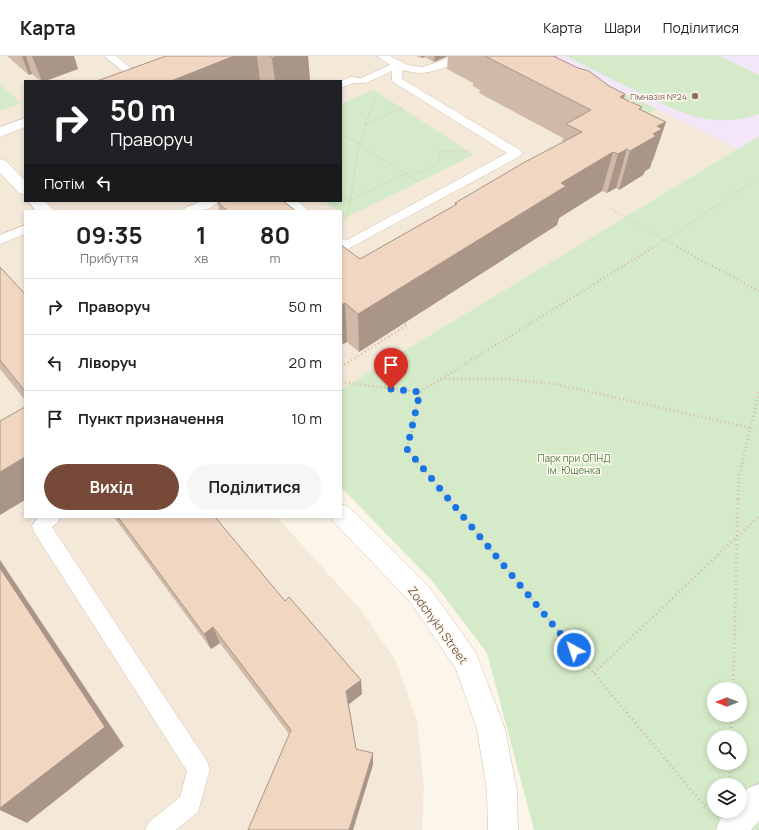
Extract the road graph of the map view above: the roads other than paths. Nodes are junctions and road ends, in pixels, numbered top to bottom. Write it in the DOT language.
graph roads {
  1 [pos="109,56"];
  2 [pos="382,56"];
  3 [pos="462,56"];
  4 [pos="398,65"];
  5 [pos="153,74"];
  6 [pos="137,80"];
  7 [pos="342,84"];
  8 [pos="24,122"];
  9 [pos="0,132"];
  10 [pos="0,164"];
  11 [pos="24,189"];
  12 [pos="37,202"];
  13 [pos="210,202"];
  14 [pos="291,202"];
  15 [pos="45,210"];
  16 [pos="192,210"];
  17 [pos="301,210"];
  18 [pos="24,229"];
  19 [pos="0,240"];
  20 [pos="342,243"];
  21 [pos="342,515"];
  22 [pos="50,518"];
  23 [pos="759,799"];
  24 [pos="721,821"];
  25 [pos="157,830"];
  26 [pos="503,830"];
  1 -- 6 [label="lane"];
  2 -- 4 [label="lane"];
  3 -- 4 [label="lane"];
  4 -- 7 [label="lane"];
  4 -- 20 [label="lane"];
  5 -- 6 [label="main road"];
  8 -- 9 [label="main road"];
  10 -- 11 [label="main road"];
  12 -- 15 [label="main road"];
  13 -- 16 [label="lane"];
  14 -- 17 [label="lane"];
  18 -- 19 [label="lane"];
  21 -- 26 [label="main road, Zodchykh Street"];
  22 -- 25 [label="lane"];
  23 -- 24 [label="main road"];
}
